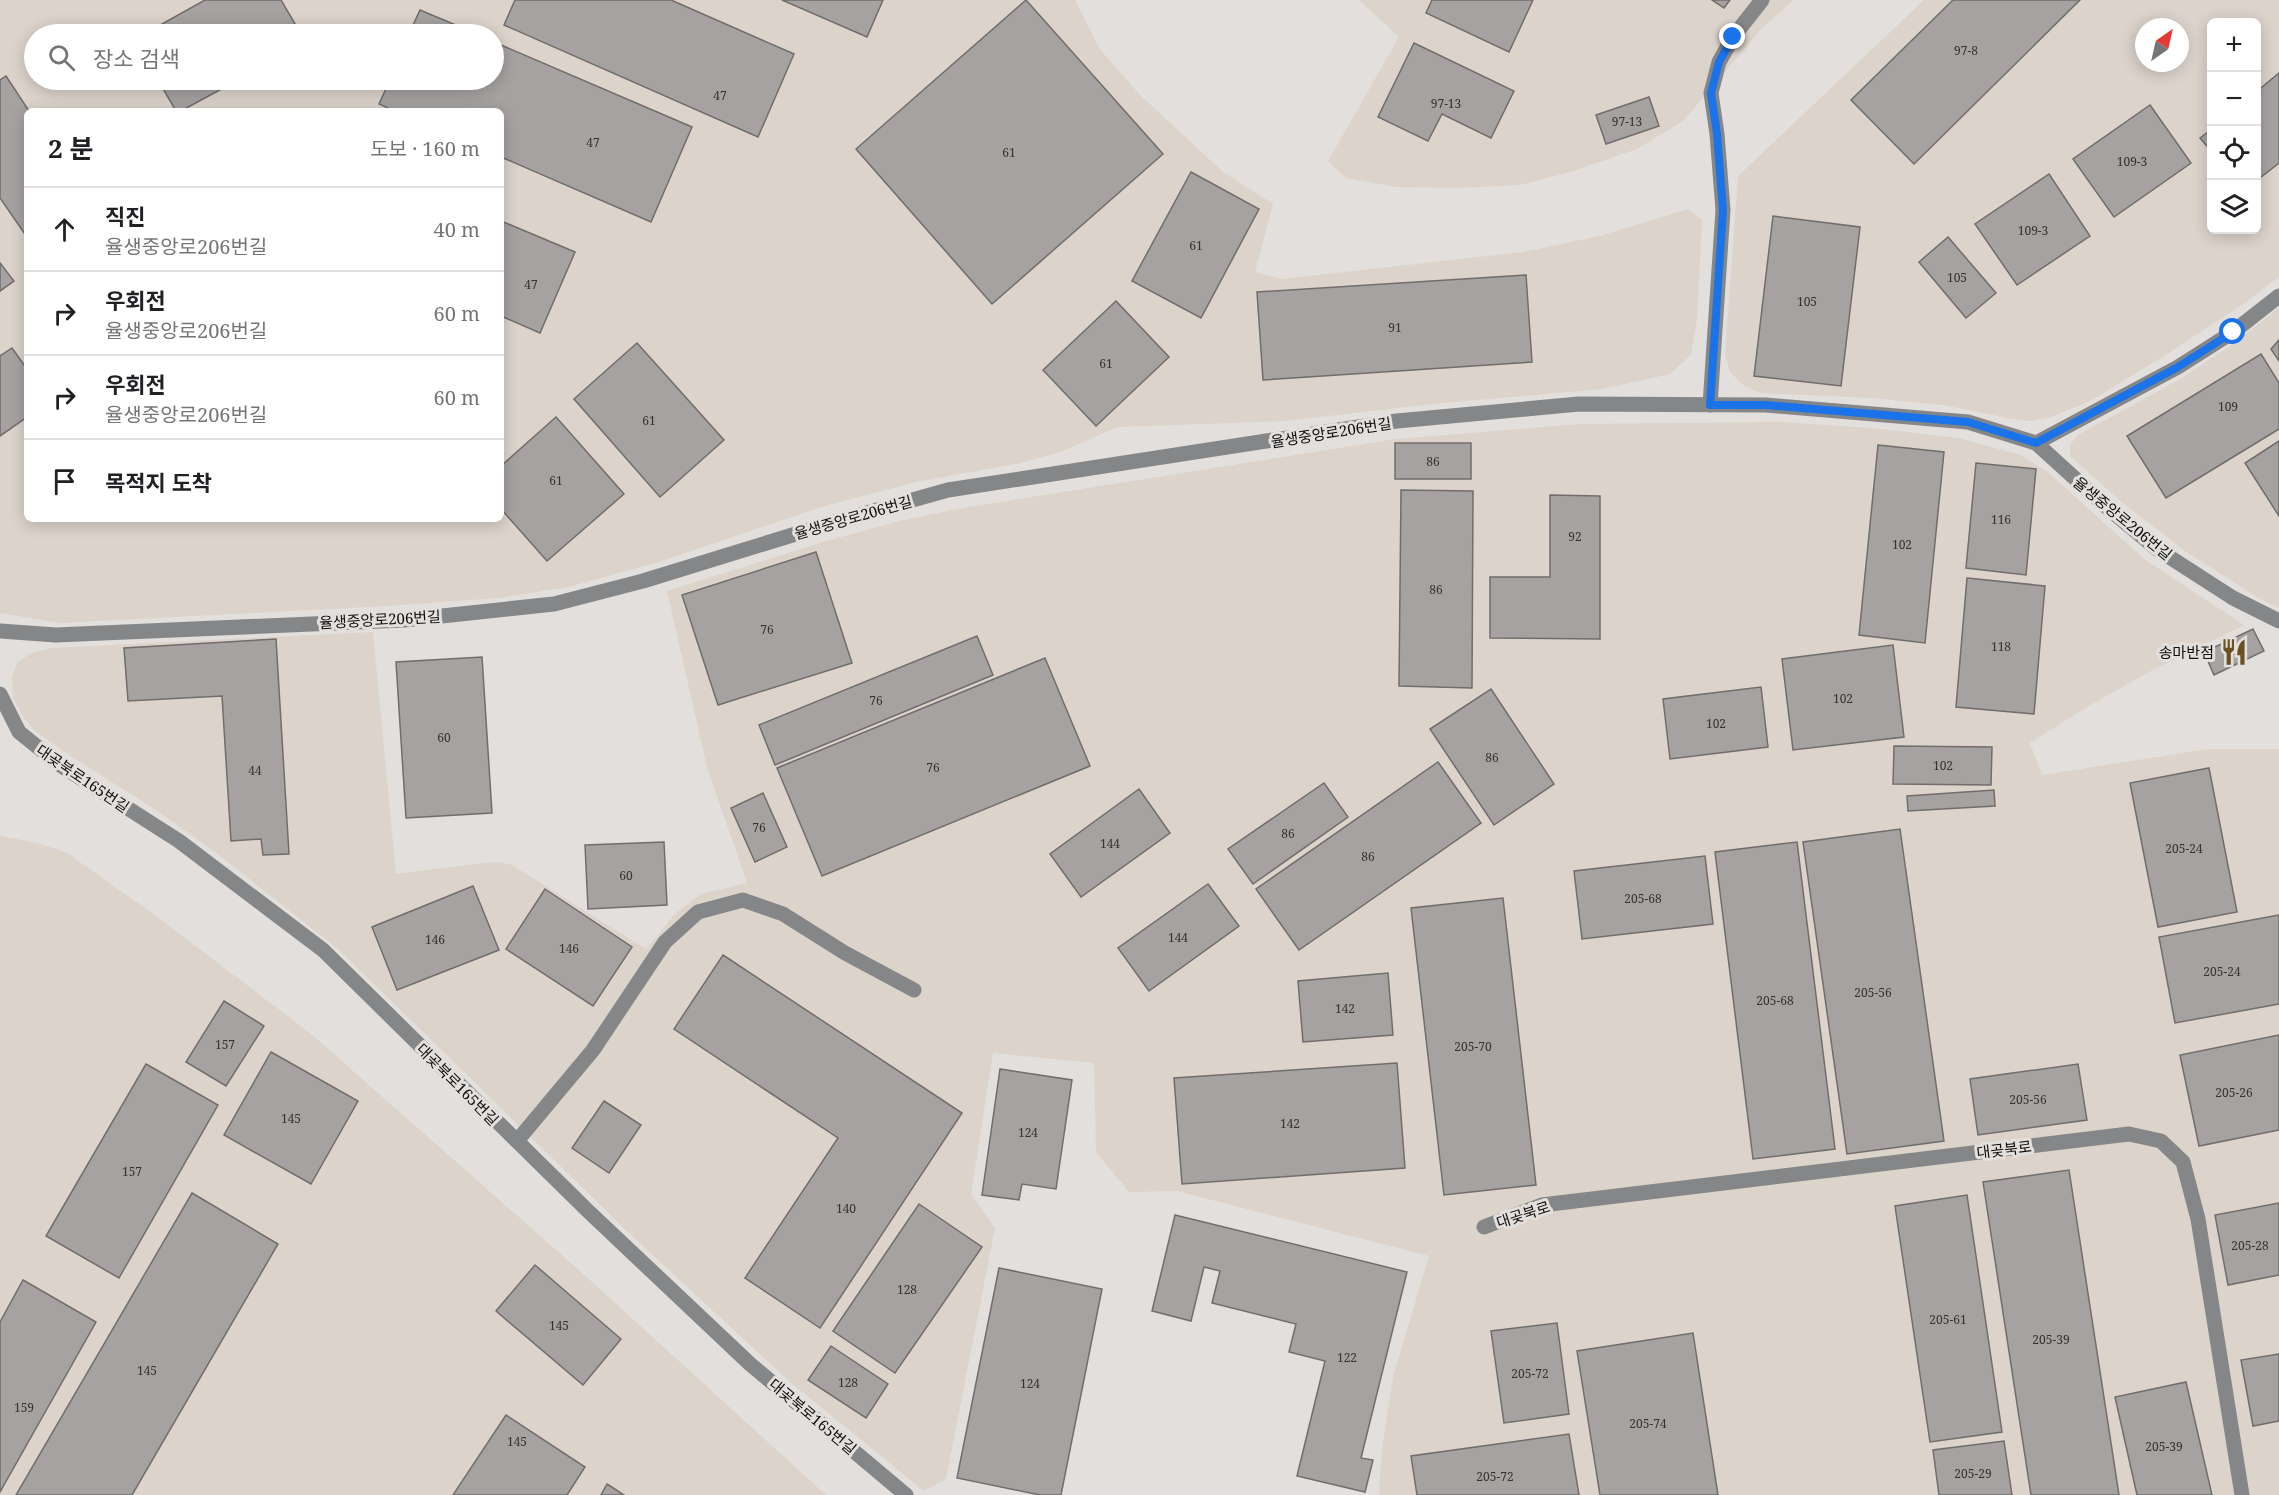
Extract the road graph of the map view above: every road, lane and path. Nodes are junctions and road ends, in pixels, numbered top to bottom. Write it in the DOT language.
graph roads {
  1 [pos="1762,0"];
  2 [pos="2279,296"];
  3 [pos="1710,405"];
  4 [pos="2036,443"];
  5 [pos="2279,621"];
  6 [pos="0,631"];
  7 [pos="0,693"];
  8 [pos="914,990"];
  9 [pos="517,1141"];
  10 [pos="1484,1227"];
  11 [pos="906,1495"];
  12 [pos="2242,1495"];
  1 -- 3 [label="street"];
  2 -- 4 [label="street"];
  3 -- 4 [label="street, 율생중앙로206번길"];
  3 -- 6 [label="street, 율생중앙로206번길"];
  4 -- 5 [label="street, 율생중앙로206번길"];
  7 -- 9 [label="street, 대곶북로165번길"];
  8 -- 9 [label="street"];
  9 -- 11 [label="street, 대곶북로165번길"];
  10 -- 12 [label="street, 대곶북로"];
}
